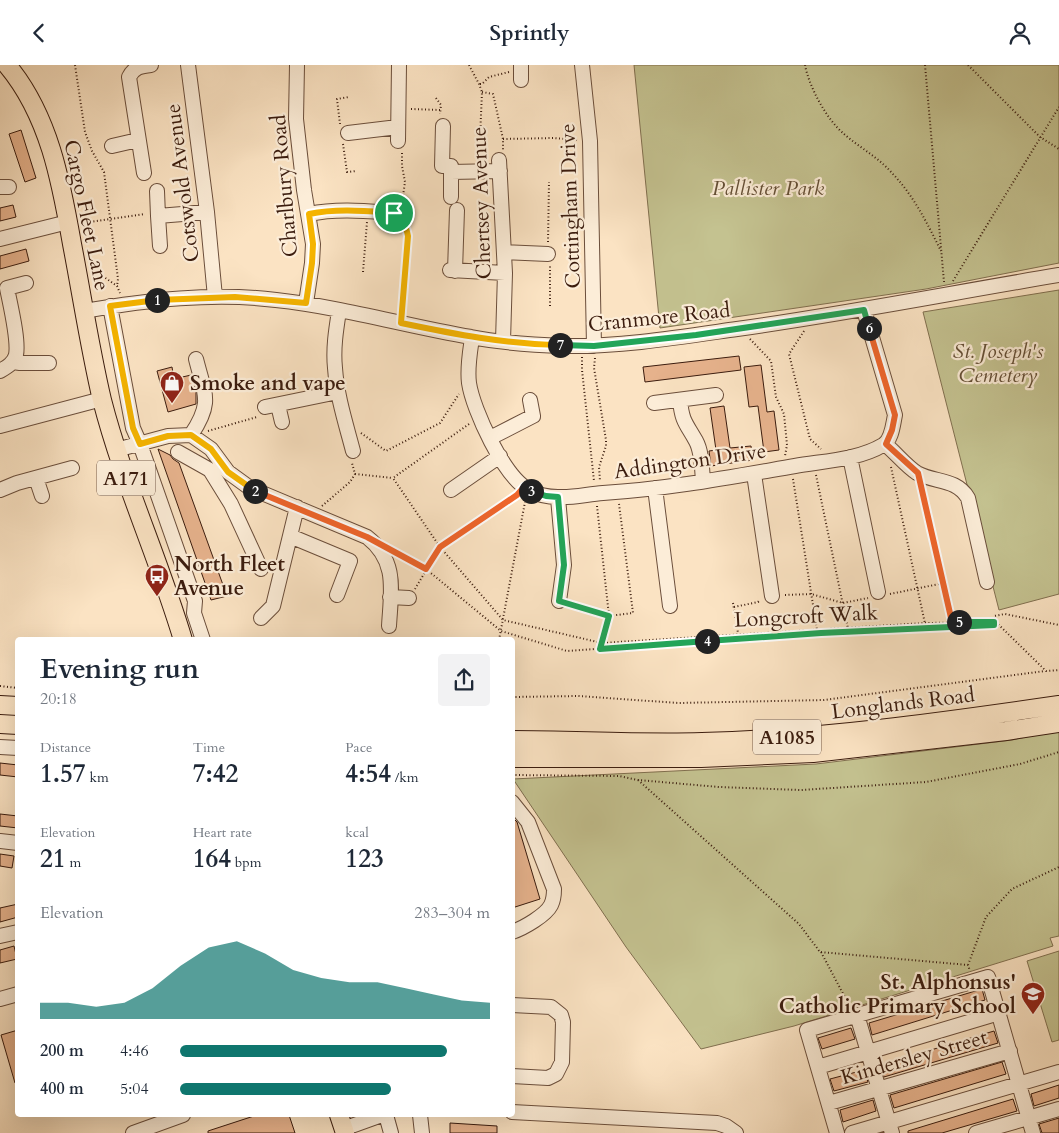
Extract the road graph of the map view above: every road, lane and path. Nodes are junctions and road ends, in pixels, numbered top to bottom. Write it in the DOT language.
graph roads {
  1 [pos="7,65"];
  2 [pos="75,65"];
  3 [pos="152,65"];
  4 [pos="188,65"];
  5 [pos="297,65"];
  6 [pos="399,65"];
  7 [pos="470,65"];
  8 [pos="582,65"];
  9 [pos="805,65"];
  10 [pos="925,65"];
  11 [pos="968,65"];
  12 [pos="521,72"];
  13 [pos="479,84"];
  14 [pos="482,92"];
  15 [pos="436,98"];
  16 [pos="1059,107"];
  17 [pos="398,109"];
  18 [pos="440,110"];
  19 [pos="442,121"];
  20 [pos="398,127"];
  21 [pos="348,133"];
  22 [pos="1040,137"];
  23 [pos="503,139"];
  24 [pos="138,140"];
  25 [pos="398,141"];
  26 [pos="590,141"];
  27 [pos="112,146"];
  28 [pos="1059,149"];
  29 [pos="499,166"];
  30 [pos="452,172"];
  31 [pos="478,172"];
  32 [pos="144,173"];
  33 [pos="157,191"];
  34 [pos="368,211"];
  35 [pos="207,212"];
  36 [pos="394,213"];
  37 [pos="309,214"];
  38 [pos="158,216"];
  39 [pos="110,218"];
  40 [pos="68,223"];
  41 [pos="0,239"];
  42 [pos="160,247"];
  43 [pos="942,251"];
  44 [pos="504,252"];
  45 [pos="548,254"];
  46 [pos="74,256"];
  47 [pos="363,272"];
  48 [pos="505,273"];
  49 [pos="1059,275"];
  50 [pos="26,283"];
  51 [pos="117,286"];
  52 [pos="945,294"];
  53 [pos="215,297"];
  54 [pos="306,303"];
  55 [pos="126,304"];
  56 [pos="110,306"];
  57 [pos="864,310"];
  58 [pos="84,311"];
  59 [pos="339,311"];
  60 [pos="812,318"];
  61 [pos="401,323"];
  62 [pos="741,329"];
  63 [pos="472,338"];
  64 [pos="503,341"];
  65 [pos="591,346"];
  66 [pos="196,359"];
  67 [pos="13,362"];
  68 [pos="49,363"];
  69 [pos="0,371"];
  70 [pos="469,379"];
  71 [pos="338,392"];
  72 [pos="716,395"];
  73 [pos="102,399"];
  74 [pos="530,400"];
  75 [pos="680,400"];
  76 [pos="654,403"];
  77 [pos="271,406"];
  78 [pos="479,417"];
  79 [pos="282,422"];
  80 [pos="346,422"];
  81 [pos="0,426"];
  82 [pos="191,435"];
  83 [pos="490,439"];
  84 [pos="140,444"];
  85 [pos="886,444"];
  86 [pos="116,450"];
  87 [pos="353,451"];
  88 [pos="178,453"];
  89 [pos="500,456"];
  90 [pos="850,457"];
  91 [pos="832,460"];
  92 [pos="814,463"];
  93 [pos="788,467"];
  94 [pos="72,468"];
  95 [pos="918,473"];
  96 [pos="355,474"];
  97 [pos="754,474"];
  98 [pos="36,478"];
  99 [pos="393,478"];
  100 [pos="703,481"];
  101 [pos="250,488"];
  102 [pos="526,488"];
  103 [pos="655,488"];
  104 [pos="0,490"];
  105 [pos="451,490"];
  106 [pos="618,492"];
  107 [pos="598,494"];
  108 [pos="42,496"];
  109 [pos="558,497"];
  110 [pos="231,504"];
  111 [pos="297,507"];
  112 [pos="314,514"];
  113 [pos="290,536"];
  114 [pos="440,547"];
  115 [pos="392,551"];
  116 [pos="261,569"];
  117 [pos="426,569"];
  118 [pos="981,575"];
  119 [pos="944,583"];
  120 [pos="918,588"];
  121 [pos="811,594"];
  122 [pos="879,594"];
  123 [pos="337,595"];
  124 [pos="772,596"];
  125 [pos="390,597"];
  126 [pos="409,598"];
  127 [pos="559,601"];
  128 [pos="734,603"];
  129 [pos="843,603"];
  130 [pos="670,606"];
  131 [pos="734,607"];
  132 [pos="609,616"];
  133 [pos="260,618"];
  134 [pos="503,620"];
  135 [pos="952,622"];
  136 [pos="925,623"];
  137 [pos="994,623"];
  138 [pos="1059,625"];
  139 [pos="390,626"];
  140 [pos="953,627"];
  141 [pos="926,628"];
  142 [pos="849,630"];
  143 [pos="501,631"];
  144 [pos="817,631"];
  145 [pos="739,635"];
  146 [pos="182,637"];
  147 [pos="202,637"];
  148 [pos="500,637"];
  149 [pos="739,639"];
  150 [pos="602,643"];
  151 [pos="600,649"];
  152 [pos="1059,670"];
  153 [pos="1046,671"];
  154 [pos="0,686"];
  155 [pos="15,688"];
  156 [pos="515,697"];
  157 [pos="0,705"];
  158 [pos="1059,705"];
  159 [pos="15,706"];
  160 [pos="1059,723"];
  161 [pos="0,724"];
  162 [pos="15,725"];
  163 [pos="515,740"];
  164 [pos="0,747"];
  165 [pos="15,748"];
  166 [pos="1059,752"];
  167 [pos="515,758"];
  168 [pos="515,775"];
  169 [pos="638,781"];
  170 [pos="515,806"];
  171 [pos="0,841"];
  172 [pos="15,843"];
  173 [pos="1059,867"];
  174 [pos="515,930"];
  175 [pos="15,933"];
  176 [pos="0,936"];
  177 [pos="820,952"];
  178 [pos="968,965"];
  179 [pos="982,979"];
  180 [pos="15,995"];
  181 [pos="0,999"];
  182 [pos="515,1005"];
  183 [pos="999,1013"];
  184 [pos="856,1016"];
  185 [pos="1010,1051"];
  186 [pos="868,1052"];
  187 [pos="818,1067"];
  188 [pos="1059,1072"];
  189 [pos="515,1076"];
  190 [pos="1019,1084"];
  191 [pos="879,1089"];
  192 [pos="829,1103"];
  193 [pos="1059,1109"];
  194 [pos="515,1113"];
  195 [pos="177,1117"];
  196 [pos="374,1117"];
  197 [pos="387,1117"];
  198 [pos="420,1117"];
  199 [pos="1028,1117"];
  200 [pos="342,1125"];
  201 [pos="891,1127"];
  202 [pos="133,1133"];
  203 [pos="391,1133"];
  204 [pos="422,1133"];
  205 [pos="736,1133"];
  206 [pos="838,1133"];
  207 [pos="852,1133"];
  208 [pos="976,1133"];
  209 [pos="1033,1133"];
  1 -- 40 [label="main road, Cargo Fleet Lane / A171"];
  2 -- 39 [label="path"];
  3 -- 24 [label="street"];
  4 -- 35 [label="street, Cotswold Avenue"];
  5 -- 37 [label="street, Charlbury Road"];
  6 -- 17 [label="street"];
  7 -- 13 [label="path"];
  8 -- 26 [label="street, Cottingham Drive"];
  9 -- 43 [label="path"];
  10 -- 43 [label="path"];
  11 -- 22 [label="path"];
  12 -- 13 [label="path"];
  13 -- 14 [label="path"];
  14 -- 23 [label="path, Chertsey Avenue"];
  14 -- 31 [label="path, Chertsey Avenue"];
  15 -- 18 [label="path"];
  16 -- 22 [label="path"];
  17 -- 18 [label="path"];
  17 -- 20 [label="street"];
  18 -- 19 [label="path"];
  19 -- 30 [label="street"];
  20 -- 21 [label="street"];
  20 -- 25 [label="street"];
  22 -- 28 [label="path"];
  22 -- 52 [label="path"];
  23 -- 26 [label="path"];
  23 -- 29 [label="path, Chertsey Avenue"];
  24 -- 27 [label="street"];
  24 -- 32 [label="street"];
  25 -- 36 [label="path"];
  26 -- 65 [label="street, Cottingham Drive"];
  29 -- 31 [label="street"];
  29 -- 44 [label="street, Chertsey Avenue"];
  30 -- 31 [label="street"];
  30 -- 48 [label="street"];
  33 -- 38 [label="street"];
  34 -- 36 [label="street"];
  34 -- 37 [label="street"];
  34 -- 47 [label="path"];
  35 -- 38 [label="street"];
  35 -- 53 [label="street, Cotswold Avenue"];
  36 -- 61 [label="path"];
  37 -- 54 [label="street, Charlbury Road"];
  38 -- 39 [label="path"];
  38 -- 42 [label="street"];
  39 -- 40 [label="path"];
  39 -- 51 [label="path"];
  40 -- 41 [label="street"];
  40 -- 46 [label="main road, Cargo Fleet Lane / A171"];
  43 -- 52 [label="path"];
  44 -- 45 [label="street"];
  44 -- 48 [label="street, Chertsey Avenue"];
  46 -- 51 [label="path"];
  46 -- 58 [label="main road, Cargo Fleet Lane / A171"];
  48 -- 64 [label="street, Chertsey Avenue"];
  49 -- 52 [label="street, Cranmore Road"];
  50 -- 67 [label="street"];
  51 -- 55 [label="path"];
  52 -- 57 [label="street, Cranmore Road"];
  53 -- 54 [label="street, Cranmore Road"];
  53 -- 55 [label="street, Cranmore Road"];
  54 -- 59 [label="street, Cranmore Road"];
  55 -- 56 [label="street, Cranmore Road"];
  56 -- 58 [label="street, Cranmore Road"];
  56 -- 84 [label="street"];
  57 -- 60 [label="street, Cranmore Road"];
  57 -- 85 [label="street"];
  58 -- 73 [label="main road, Cargo Fleet Lane / A171"];
  59 -- 61 [label="street, Cranmore Road"];
  59 -- 71 [label="street"];
  60 -- 62 [label="street, Cranmore Road"];
  60 -- 91 [label="path"];
  61 -- 63 [label="street, Cranmore Road"];
  62 -- 65 [label="street, Cranmore Road"];
  62 -- 93 [label="path"];
  63 -- 64 [label="street, Cranmore Road"];
  63 -- 70 [label="street"];
  64 -- 65 [label="street, Cranmore Road"];
  65 -- 107 [label="path"];
  65 -- 107 [label="path"];
  66 -- 82 [label="street"];
  67 -- 68 [label="street"];
  67 -- 69 [label="street"];
  70 -- 78 [label="street"];
  70 -- 80 [label="path"];
  71 -- 77 [label="street"];
  71 -- 80 [label="street"];
  72 -- 75 [label="street"];
  73 -- 81 [label="street"];
  73 -- 86 [label="main road, Cargo Fleet Lane / A171"];
  74 -- 83 [label="street"];
  75 -- 76 [label="street"];
  75 -- 100 [label="street"];
  77 -- 79 [label="street"];
  77 -- 82 [label="path"];
  78 -- 83 [label="street"];
  78 -- 99 [label="path"];
  80 -- 87 [label="street"];
  82 -- 84 [label="street"];
  82 -- 101 [label="street"];
  83 -- 89 [label="street"];
  84 -- 86 [label="street"];
  84 -- 147 [label="street"];
  85 -- 90 [label="street, Addington Drive"];
  85 -- 95 [label="street"];
  85 -- 120 [label="path"];
  86 -- 146 [label="main road, Cargo Fleet Lane / A171"];
  87 -- 96 [label="path"];
  88 -- 110 [label="street"];
  89 -- 102 [label="street"];
  89 -- 105 [label="street"];
  90 -- 91 [label="street, Addington Drive"];
  90 -- 122 [label="street"];
  91 -- 92 [label="street, Addington Drive"];
  92 -- 93 [label="street, Addington Drive"];
  92 -- 129 [label="path"];
  93 -- 97 [label="street, Addington Drive"];
  93 -- 121 [label="path"];
  94 -- 98 [label="street"];
  95 -- 118 [label="street"];
  95 -- 119 [label="path"];
  96 -- 99 [label="path"];
  96 -- 112 [label="path"];
  97 -- 100 [label="street, Addington Drive"];
  97 -- 124 [label="street"];
  98 -- 104 [label="street"];
  98 -- 108 [label="street"];
  99 -- 114 [label="path"];
  100 -- 103 [label="street, Addington Drive"];
  101 -- 110 [label="street"];
  101 -- 111 [label="street"];
  102 -- 109 [label="street, Addington Drive"];
  102 -- 114 [label="path"];
  102 -- 134 [label="path"];
  103 -- 106 [label="street, Addington Drive"];
  103 -- 130 [label="street"];
  106 -- 107 [label="street, Addington Drive"];
  106 -- 132 [label="path"];
  107 -- 109 [label="street, Addington Drive"];
  107 -- 132 [label="path"];
  109 -- 127 [label="street"];
  110 -- 116 [label="street"];
  111 -- 112 [label="street"];
  111 -- 113 [label="street"];
  112 -- 125 [label="street"];
  113 -- 123 [label="street"];
  113 -- 133 [label="street"];
  114 -- 117 [label="path"];
  114 -- 134 [label="path"];
  115 -- 117 [label="path"];
  117 -- 126 [label="path"];
  117 -- 143 [label="path"];
  119 -- 120 [label="path"];
  119 -- 135 [label="path"];
  120 -- 122 [label="path"];
  120 -- 136 [label="path"];
  121 -- 124 [label="path"];
  121 -- 129 [label="path"];
  121 -- 144 [label="path"];
  122 -- 129 [label="path"];
  124 -- 131 [label="path"];
  125 -- 126 [label="street"];
  125 -- 139 [label="street"];
  127 -- 132 [label="path"];
  128 -- 131 [label="path"];
  129 -- 142 [label="path"];
  131 -- 145 [label="path"];
  132 -- 150 [label="path"];
  134 -- 143 [label="path"];
  134 -- 150 [label="path, Longcroft Walk"];
  135 -- 136 [label="path, Longcroft Walk"];
  135 -- 137 [label="path, Longcroft Walk"];
  135 -- 140 [label="path"];
  136 -- 141 [label="path"];
  136 -- 142 [label="path, Longcroft Walk"];
  137 -- 138 [label="path, Longcroft Walk"];
  137 -- 140 [label="path"];
  137 -- 153 [label="path"];
  140 -- 141 [label="path"];
  141 -- 142 [label="path"];
  142 -- 144 [label="path"];
  143 -- 148 [label="path"];
  143 -- 151 [label="path"];
  144 -- 145 [label="path, Longcroft Walk"];
  144 -- 149 [label="path"];
  145 -- 149 [label="path"];
  145 -- 150 [label="path, Longcroft Walk"];
  149 -- 151 [label="path"];
  150 -- 151 [label="path"];
  152 -- 153 [label="path"];
  153 -- 156 [label="path"];
  154 -- 155 [label="path"];
  157 -- 159 [label="main road"];
  158 -- 163 [label="main road, Longlands Road / A1085"];
  160 -- 167 [label="main road, Longlands Road / A1085"];
  161 -- 162 [label="main road"];
  164 -- 165 [label="street"];
  166 -- 169 [label="path"];
  168 -- 169 [label="path"];
  169 -- 177 [label="path"];
  170 -- 174 [label="street"];
  171 -- 172 [label="street"];
  173 -- 178 [label="path"];
  175 -- 176 [label="street"];
  177 -- 178 [label="path"];
  177 -- 184 [label="path"];
  178 -- 179 [label="path"];
  179 -- 183 [label="street"];
  179 -- 184 [label="street"];
  180 -- 181 [label="street"];
  182 -- 189 [label="street"];
  183 -- 185 [label="street"];
  183 -- 186 [label="street"];
  184 -- 186 [label="street"];
  184 -- 187 [label="street"];
  185 -- 190 [label="street"];
  185 -- 191 [label="street, Kindersley Street"];
  186 -- 187 [label="street"];
  186 -- 191 [label="street"];
  187 -- 192 [label="street"];
  188 -- 190 [label="street"];
  190 -- 199 [label="street"];
  190 -- 201 [label="street"];
  191 -- 192 [label="street, Kindersley Street"];
  191 -- 201 [label="street"];
  192 -- 206 [label="street"];
  193 -- 199 [label="street"];
  194 -- 205 [label="street"];
  195 -- 202 [label="street"];
  196 -- 200 [label="street"];
  197 -- 203 [label="street"];
  198 -- 204 [label="street"];
  199 -- 208 [label="street"];
  199 -- 209 [label="street"];
  201 -- 207 [label="street"];
}
